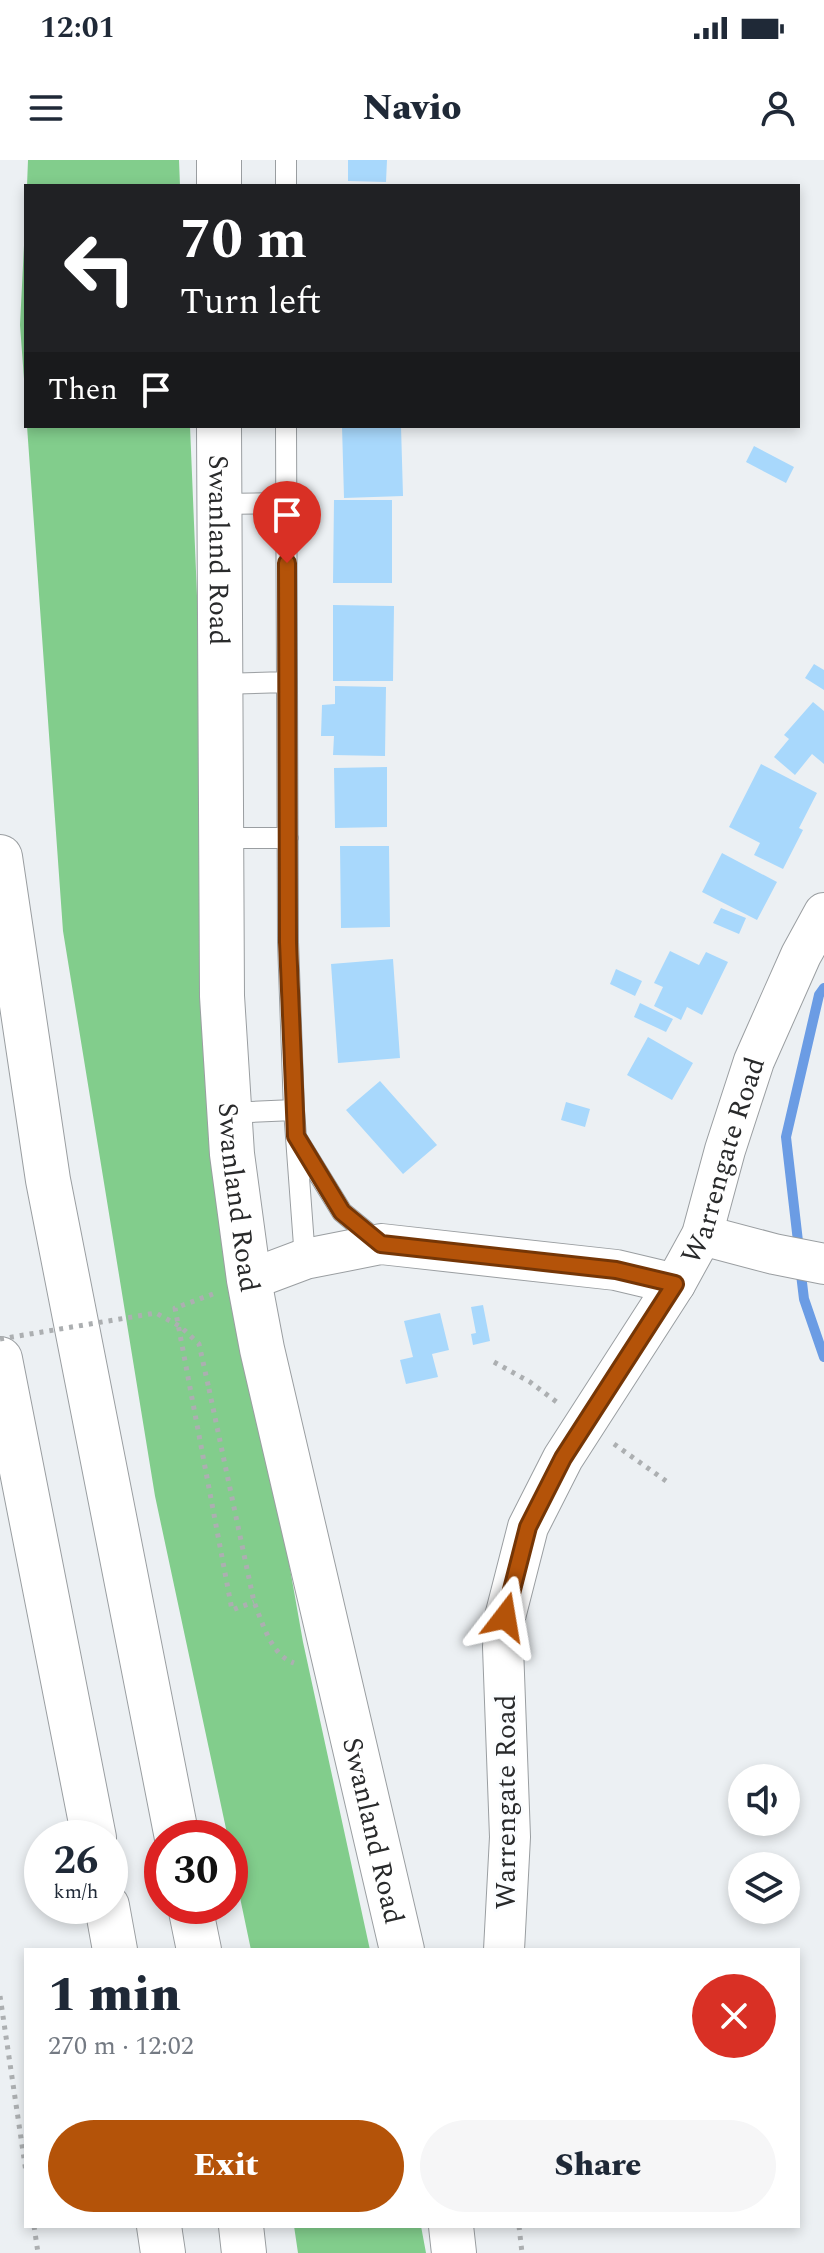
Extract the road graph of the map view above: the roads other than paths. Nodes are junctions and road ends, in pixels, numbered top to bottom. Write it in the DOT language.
graph roads {
  1 [pos="219,160"];
  2 [pos="286,160"];
  3 [pos="219,184"];
  4 [pos="286,184"];
  5 [pos="219,428"];
  6 [pos="286,428"];
  7 [pos="287,503"];
  8 [pos="219,504"];
  9 [pos="287,682"];
  10 [pos="219,684"];
  11 [pos="219,838"];
  12 [pos="288,838"];
  13 [pos="0,857"];
  14 [pos="824,913"];
  15 [pos="294,1110"];
  16 [pos="229,1113"];
  17 [pos="296,1136"];
  18 [pos="702,1235"];
  19 [pos="381,1244"];
  20 [pos="305,1259"];
  21 [pos="803,1260"];
  22 [pos="249,1280"];
  23 [pos="675,1284"];
  24 [pos="0,1359"];
  25 [pos="90,1820"];
  26 [pos="173,1820"];
  27 [pos="110,1924"];
  28 [pos="194,1924"];
  29 [pos="115,1948"];
  30 [pos="199,1948"];
  31 [pos="402,1948"];
  32 [pos="504,1948"];
  33 [pos="159,2228"];
  34 [pos="241,2228"];
  35 [pos="451,2228"];
  36 [pos="163,2253"];
  37 [pos="244,2253"];
  38 [pos="454,2253"];
  1 -- 3 [label="main road"];
  2 -- 4 [label="lane"];
  5 -- 8 [label="main road, Swanland Road"];
  6 -- 7 [label="lane"];
  7 -- 8 [label="lane"];
  7 -- 9 [label="lane"];
  8 -- 10 [label="main road, Swanland Road"];
  9 -- 10 [label="lane"];
  9 -- 12 [label="lane"];
  10 -- 11 [label="main road, Swanland Road"];
  11 -- 12 [label="lane"];
  11 -- 16 [label="main road, Swanland Road"];
  12 -- 15 [label="lane"];
  13 -- 26 [label="main road"];
  14 -- 18 [label="street, Warrengate Road"];
  15 -- 16 [label="lane"];
  15 -- 17 [label="lane"];
  16 -- 22 [label="main road, Swanland Road"];
  17 -- 19 [label="lane"];
  17 -- 20 [label="lane"];
  18 -- 21 [label="street"];
  18 -- 23 [label="street, Warrengate Road"];
  19 -- 20 [label="street"];
  19 -- 23 [label="street"];
  20 -- 22 [label="street"];
  22 -- 31 [label="main road, Swanland Road"];
  23 -- 32 [label="street, Warrengate Road"];
  24 -- 25 [label="main road"];
  27 -- 29 [label="main road"];
  28 -- 30 [label="main road"];
  33 -- 36 [label="main road"];
  34 -- 37 [label="main road"];
  35 -- 38 [label="main road"];
}
